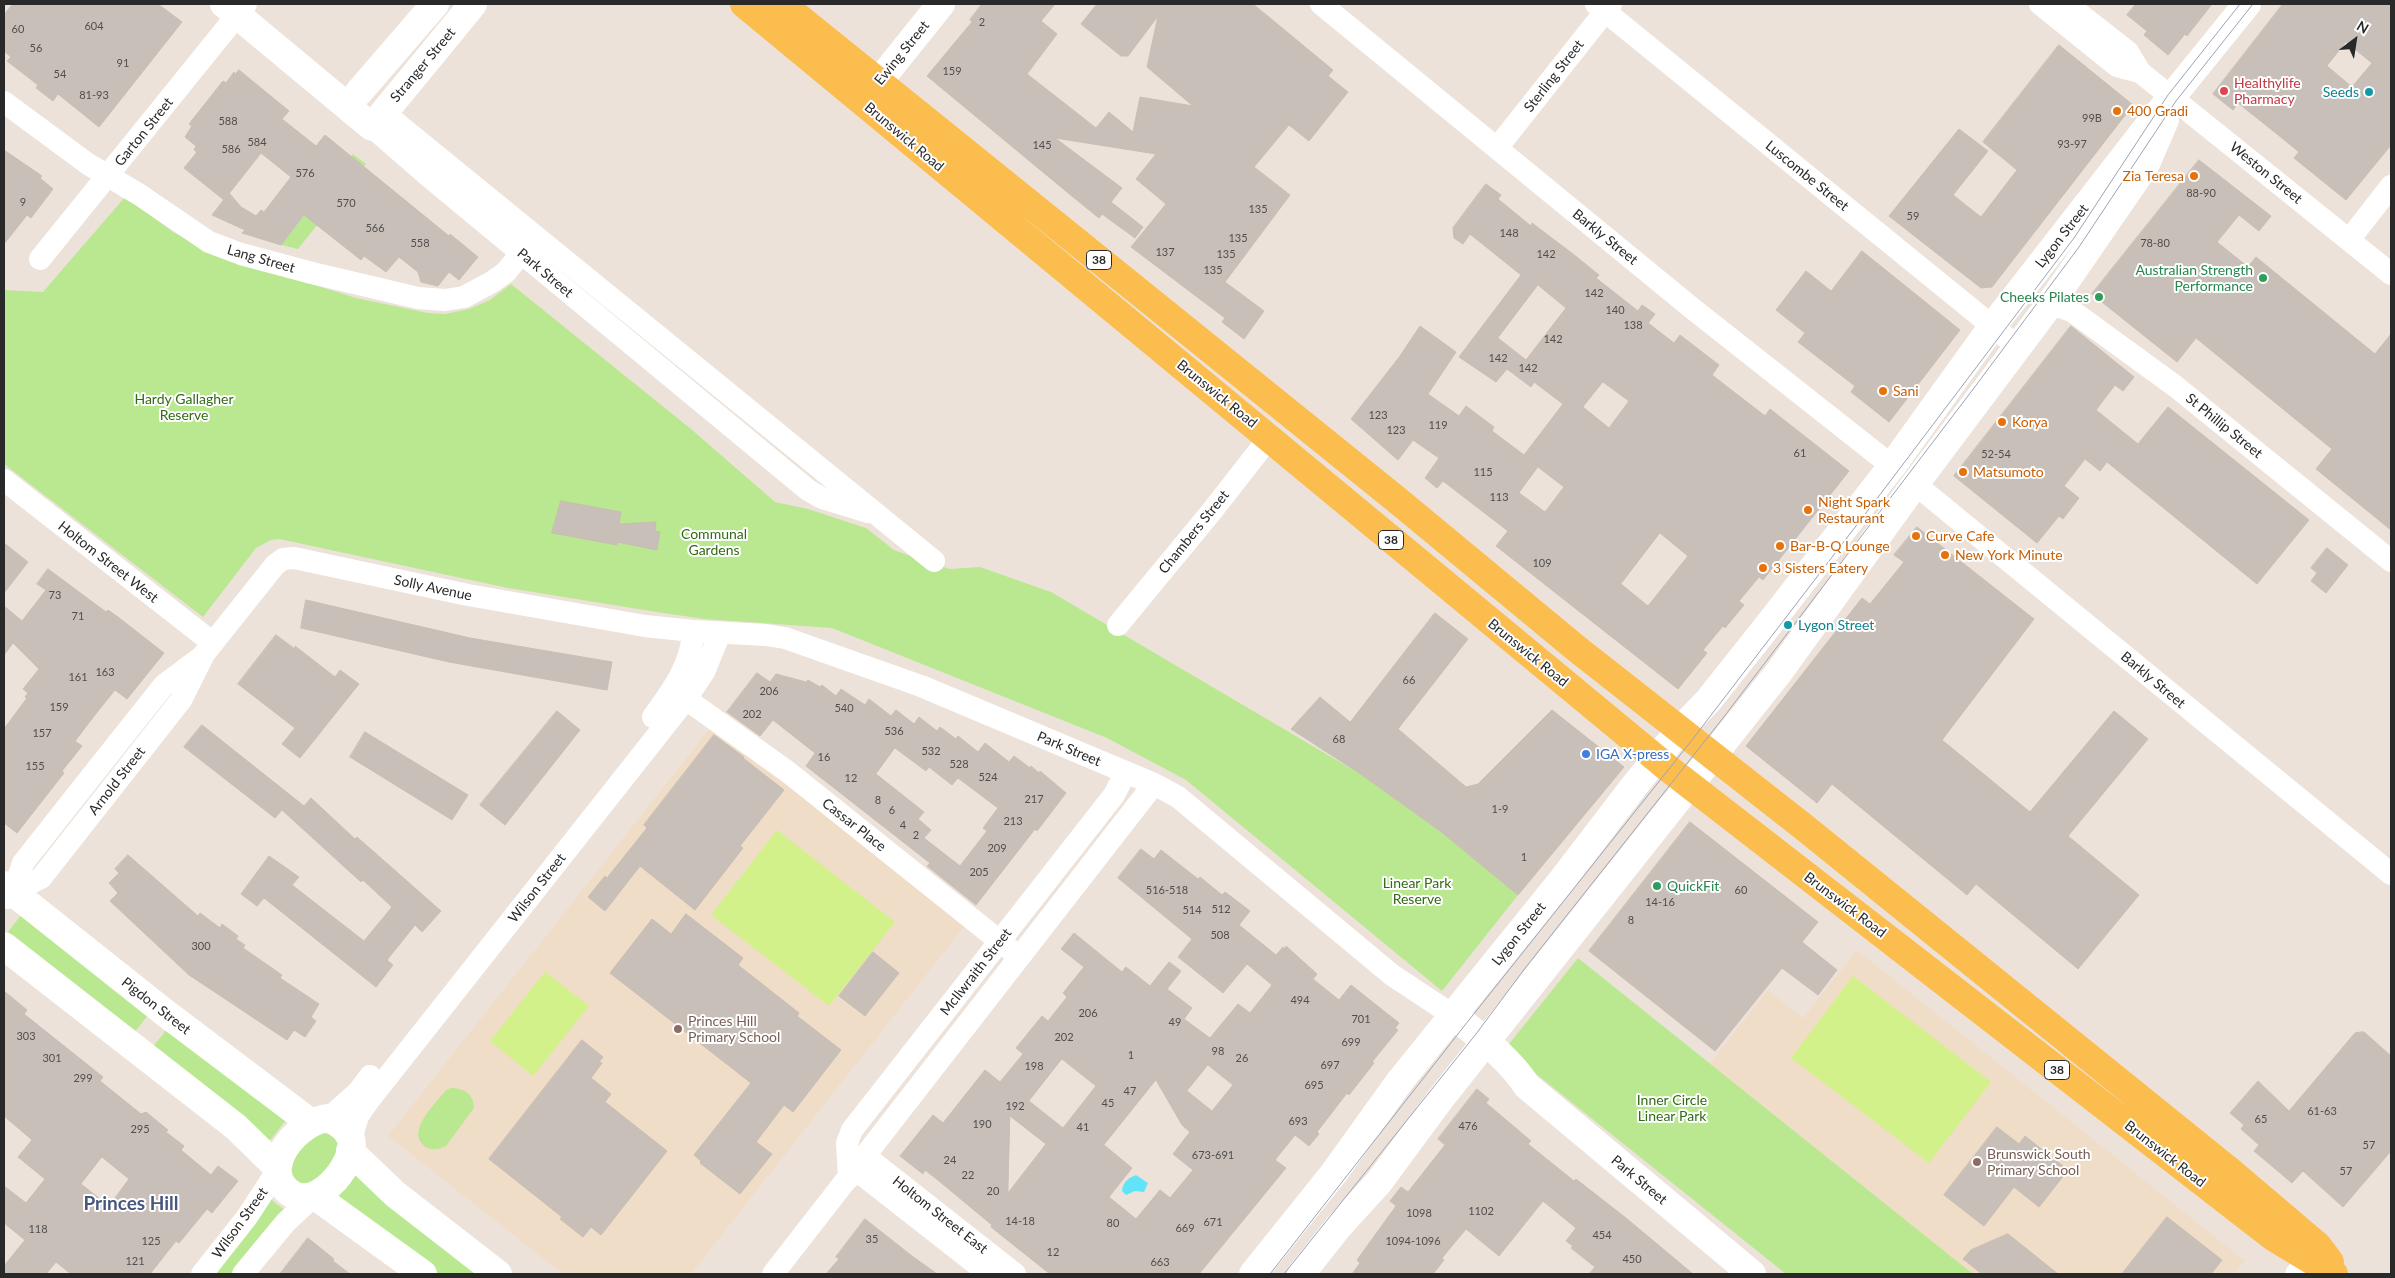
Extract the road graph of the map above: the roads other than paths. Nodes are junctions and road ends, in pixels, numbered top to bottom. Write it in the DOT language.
graph roads {
  1 [pos="435,4"];
  2 [pos="474,4"];
  3 [pos="744,4"];
  4 [pos="782,4"];
  5 [pos="941,4"];
  6 [pos="1321,4"];
  7 [pos="2040,4"];
  8 [pos="2067,4"];
  9 [pos="2247,4"];
  10 [pos="240,6"];
  11 [pos="1604,6"];
  12 [pos="2140,72"];
  13 [pos="359,92"];
  14 [pos="870,92"];
  15 [pos="2172,98"];
  16 [pos="4,102"];
  17 [pos="378,119"];
  18 [pos="1496,148"];
  19 [pos="109,175"];
  20 [pos="2391,186"];
  21 [pos="2349,240"];
  22 [pos="528,245"];
  23 [pos="40,259"];
  24 [pos="2391,274"];
  25 [pos="2050,304"];
  26 [pos="1992,327"];
  27 [pos="2018,348"];
  28 [pos="1289,414"];
  29 [pos="1270,438"];
  30 [pos="1892,466"];
  31 [pos="4,480"];
  32 [pos="1915,484"];
  33 [pos="4,498"];
  34 [pos="934,561"];
  35 [pos="2391,561"];
  36 [pos="1535,615"];
  37 [pos="1118,625"];
  38 [pos="693,631"];
  39 [pos="720,633"];
  40 [pos="1514,641"];
  41 [pos="209,649"];
  42 [pos="686,699"];
  43 [pos="1679,731"];
  44 [pos="1713,756"];
  45 [pos="1656,758"];
  46 [pos="1126,772"];
  47 [pos="1154,784"];
  48 [pos="1689,785"];
  49 [pos="2391,874"];
  50 [pos="7,894"];
  51 [pos="1000,941"];
  52 [pos="4,946"];
  53 [pos="1018,956"];
  54 [pos="1449,1022"];
  55 [pos="1480,1048"];
  56 [pos="320,1121"];
  57 [pos="350,1145"];
  58 [pos="856,1168"];
  59 [pos="277,1169"];
  60 [pos="314,1197"];
  61 [pos="2307,1260"];
  62 [pos="202,1274"];
  63 [pos="243,1274"];
  64 [pos="423,1274"];
  65 [pos="498,1274"];
  66 [pos="773,1274"];
  67 [pos="989,1274"];
  68 [pos="1015,1274"];
  69 [pos="1254,1274"];
  70 [pos="1301,1274"];
  71 [pos="1752,1274"];
  72 [pos="2334,1274"];
  73 [pos="2340,1274"];
  1 -- 13 [label="street"];
  2 -- 17 [label="street, Stranger Street"];
  3 -- 14 [label="main road, Brunswick Road / 38"];
  4 -- 14 [label="main road, Brunswick Road / 38"];
  5 -- 14 [label="street, Ewing Street"];
  6 -- 18 [label="street, Barkly Street"];
  7 -- 12 [label="street, Weston Street"];
  8 -- 12 [label="street, Weston Street"];
  9 -- 15 [label="street, Lygon Street"];
  10 -- 13 [label="street"];
  10 -- 17 [label="street, Park Street"];
  10 -- 19 [label="street, Garton Street"];
  11 -- 18 [label="street, Sterling Street"];
  11 -- 26 [label="street, Luscombe Street"];
  12 -- 15 [label="street, Weston Street"];
  13 -- 17 [label="street"];
  14 -- 28 [label="main road, Brunswick Road / 38"];
  14 -- 29 [label="main road, Brunswick Road / 38"];
  15 -- 21 [label="street, Weston Street"];
  15 -- 25 [label="street, Lygon Street"];
  15 -- 26 [label="street, Lygon Street"];
  16 -- 19 [label="street, Lang Street"];
  17 -- 22 [label="street, Park Street"];
  18 -- 30 [label="street, Barkly Street"];
  19 -- 22 [label="street, Lang Street"];
  19 -- 23 [label="street, Garton Street"];
  20 -- 21 [label="street"];
  21 -- 24 [label="street, Weston Street"];
  22 -- 34 [label="street, Park Street"];
  25 -- 27 [label="street, Lygon Street"];
  25 -- 35 [label="street, St Phillip Street"];
  26 -- 27 [label="street, Luscombe Street"];
  26 -- 30 [label="street, Lygon Street"];
  27 -- 32 [label="street, Lygon Street"];
  28 -- 29 [label="main road"];
  28 -- 36 [label="main road, Brunswick Road / 38"];
  29 -- 37 [label="street, Chambers Street"];
  29 -- 40 [label="main road, Brunswick Road / 38"];
  30 -- 32 [label="street"];
  30 -- 43 [label="street, Lygon Street"];
  31 -- 41 [label="street, Holtom Street West"];
  32 -- 44 [label="street, Lygon Street"];
  32 -- 49 [label="street, Barkly Street"];
  33 -- 41 [label="street, Holtom Street West"];
  36 -- 40 [label="main road"];
  36 -- 43 [label="main road, Brunswick Road / 38"];
  38 -- 39 [label="street, Park Street"];
  38 -- 41 [label="street, Solly Avenue"];
  38 -- 56 [label="street, Wilson Street"];
  39 -- 42 [label="street, Wilson Street"];
  39 -- 46 [label="street, Park Street"];
  40 -- 45 [label="main road, Brunswick Road / 38"];
  41 -- 50 [label="street, Arnold Street"];
  42 -- 51 [label="street, Cassar Place"];
  42 -- 57 [label="street, Wilson Street"];
  43 -- 44 [label="main road, Brunswick Road / 38"];
  43 -- 45 [label="street, Lygon Street"];
  44 -- 48 [label="street, Lygon Street"];
  44 -- 61 [label="main road, Brunswick Road / 38"];
  45 -- 48 [label="main road, Brunswick Road / 38"];
  45 -- 54 [label="street, Lygon Street"];
  46 -- 47 [label="street, Park Street"];
  46 -- 51 [label="street, McIlwraith Street"];
  47 -- 53 [label="street, McIlwraith Street"];
  47 -- 54 [label="street, Park Street"];
  48 -- 55 [label="street, Lygon Street"];
  48 -- 61 [label="main road, Brunswick Road / 38"];
  50 -- 56 [label="street, Pigdon Street"];
  51 -- 53 [label="street, Cassar Place"];
  51 -- 58 [label="street, McIlwraith Street"];
  52 -- 59 [label="street"];
  53 -- 58 [label="street, McIlwraith Street"];
  54 -- 55 [label="street, Park Street"];
  54 -- 69 [label="street, Lygon Street"];
  55 -- 70 [label="street, Lygon Street"];
  55 -- 71 [label="street, Park Street"];
  56 -- 57 [label="street"];
  56 -- 59 [label="street"];
  57 -- 60 [label="street"];
  57 -- 65 [label="street"];
  58 -- 66 [label="street, McIlwraith Street"];
  58 -- 67 [label="street, Holtom Street East"];
  58 -- 68 [label="street, Holtom Street East"];
  59 -- 60 [label="street"];
  59 -- 62 [label="street, Wilson Street"];
  60 -- 63 [label="street"];
  60 -- 64 [label="street"];
  61 -- 72 [label="main road, Brunswick Road / 38"];
  61 -- 73 [label="main road, Brunswick Road / 38"];
}
